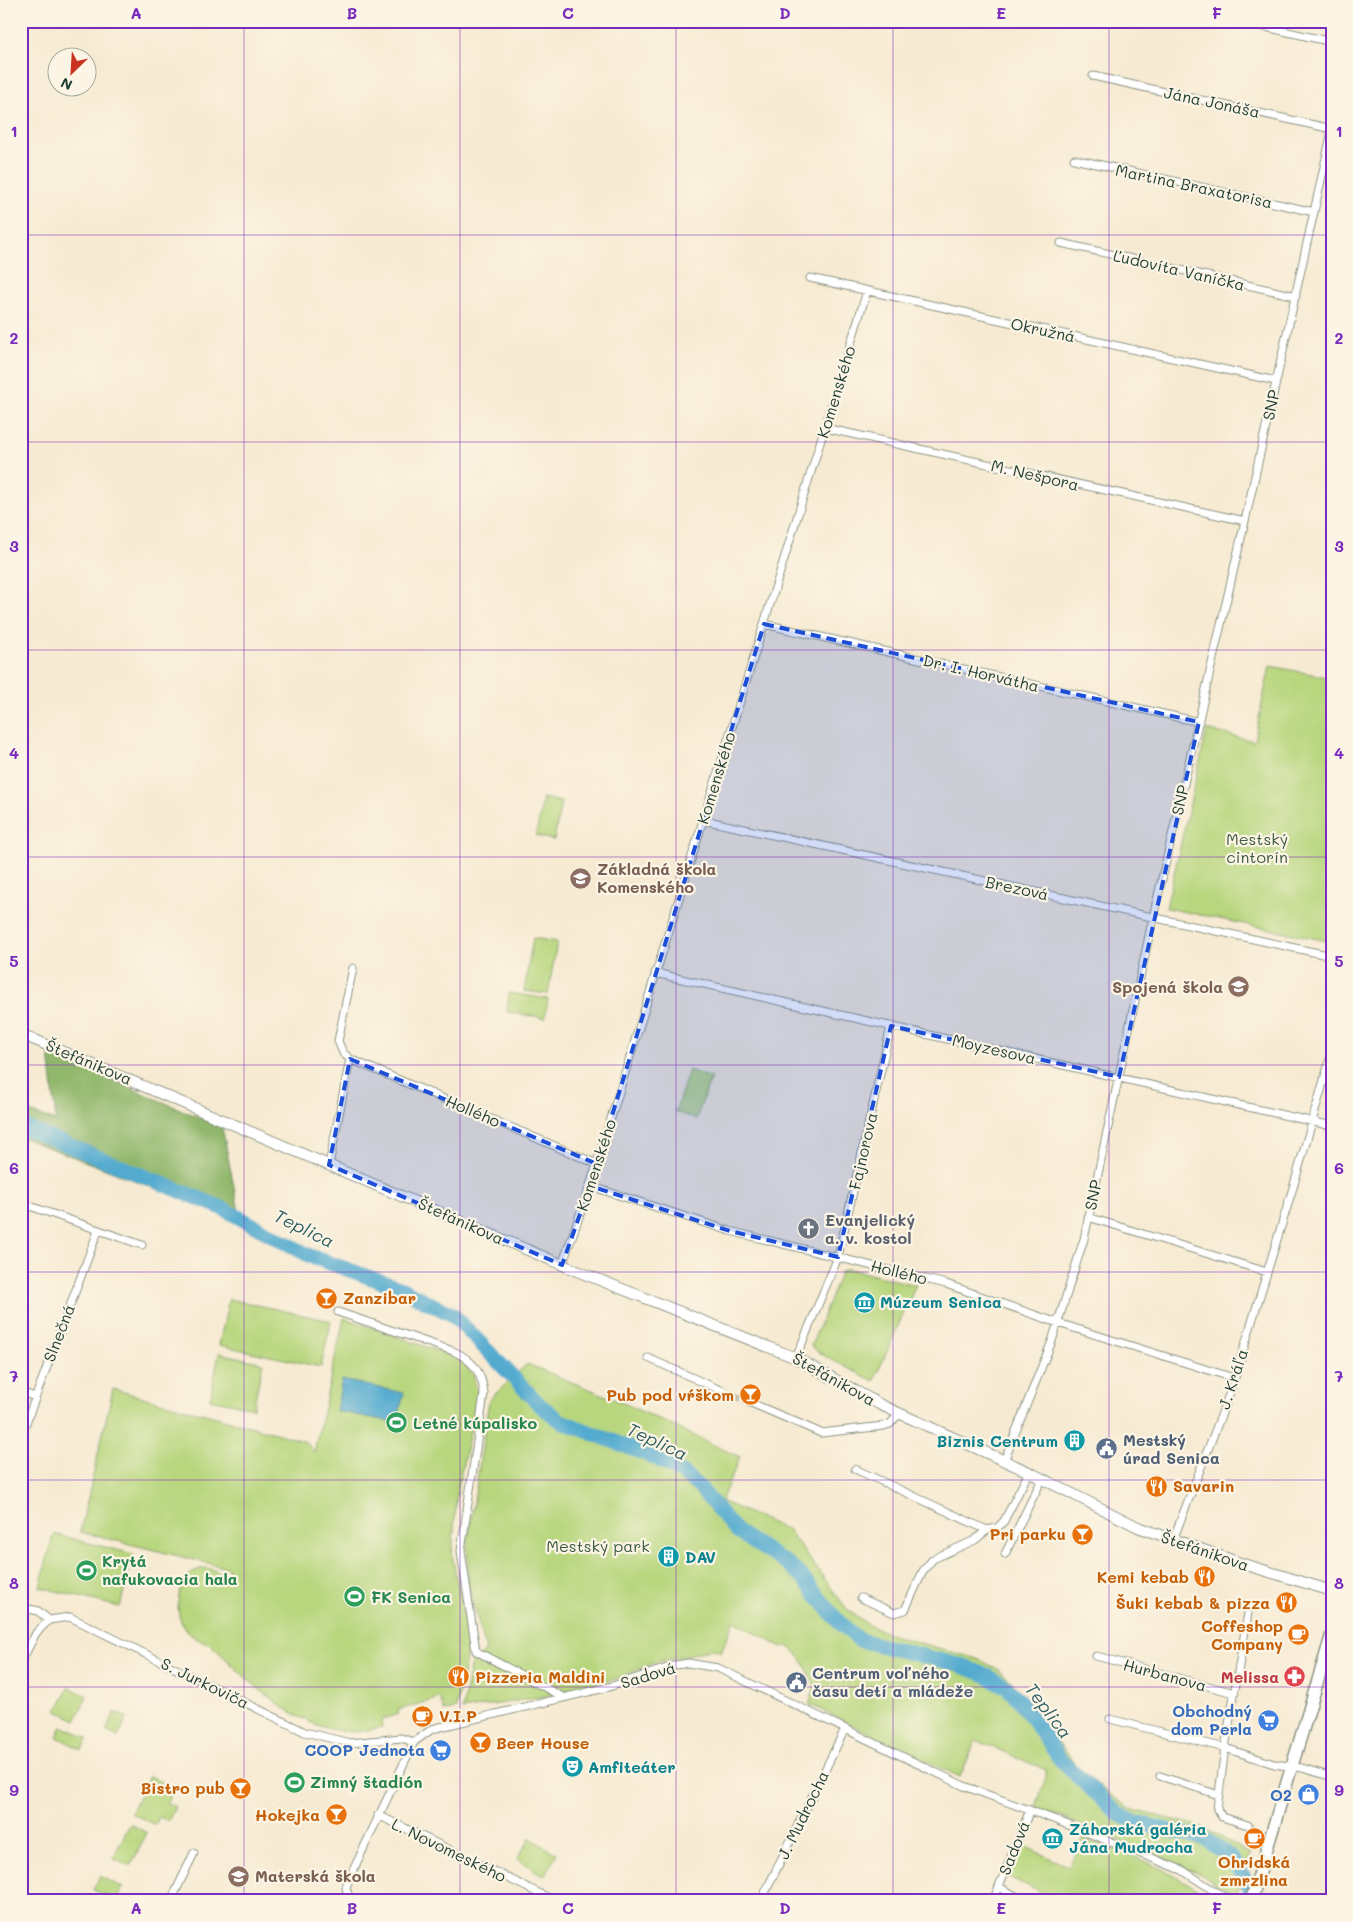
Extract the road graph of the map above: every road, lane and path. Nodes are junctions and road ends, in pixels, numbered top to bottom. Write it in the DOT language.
graph roads {
  1 [pos="1239,21"];
  2 [pos="1332,42"];
  3 [pos="1093,76"];
  4 [pos="1332,130"];
  5 [pos="1074,160"];
  6 [pos="1314,212"];
  7 [pos="1061,243"];
  8 [pos="810,278"];
  9 [pos="866,291"];
  10 [pos="1296,296"];
  11 [pos="1276,382"];
  12 [pos="825,428"];
  13 [pos="1245,521"];
  14 [pos="764,624"];
  15 [pos="1199,722"];
  16 [pos="703,820"];
  17 [pos="1153,917"];
  18 [pos="1332,956"];
  19 [pos="353,968"];
  20 [pos="655,973"];
  21 [pos="891,1026"];
  22 [pos="21,1034"];
  23 [pos="1332,1052"];
  24 [pos="350,1059"];
  25 [pos="1119,1078"];
  26 [pos="1312,1121"];
  27 [pos="1332,1126"];
  28 [pos="597,1164"];
  29 [pos="329,1165"];
  30 [pos="590,1186"];
  31 [pos="21,1203"];
  32 [pos="1088,1217"];
  33 [pos="98,1230"];
  34 [pos="142,1245"];
  35 [pos="838,1257"];
  36 [pos="562,1264"];
  37 [pos="1267,1272"];
  38 [pos="338,1312"];
  39 [pos="1058,1322"];
  40 [pos="648,1358"];
  41 [pos="796,1358"];
  42 [pos="1234,1378"];
  43 [pos="21,1392"];
  44 [pos="734,1396"];
  45 [pos="35,1397"];
  46 [pos="749,1402"];
  47 [pos="898,1414"];
  48 [pos="21,1436"];
  49 [pos="1004,1460"];
  50 [pos="855,1469"];
  51 [pos="1029,1472"];
  52 [pos="1042,1479"];
  53 [pos="987,1530"];
  54 [pos="1173,1540"];
  55 [pos="1005,1554"];
  56 [pos="1332,1590"];
  57 [pos="861,1598"];
  58 [pos="21,1607"];
  59 [pos="1248,1613"];
  60 [pos="49,1620"];
  61 [pos="1332,1634"];
  62 [pos="1096,1656"];
  63 [pos="21,1662"];
  64 [pos="1234,1693"];
  65 [pos="563,1697"];
  66 [pos="1110,1720"];
  67 [pos="845,1729"];
  68 [pos="414,1742"];
  69 [pos="1225,1748"];
  70 [pos="1292,1766"];
  71 [pos="1160,1776"];
  72 [pos="1332,1777"];
  73 [pos="1219,1795"];
  74 [pos="1030,1810"];
  75 [pos="378,1815"];
  76 [pos="1248,1825"];
  77 [pos="194,1853"];
  78 [pos="999,1887"];
  79 [pos="171,1901"];
  80 [pos="357,1901"];
  81 [pos="555,1901"];
  82 [pos="761,1901"];
  83 [pos="993,1901"];
  84 [pos="1025,1901"];
  85 [pos="1230,1901"];
  86 [pos="1251,1901"];
  1 -- 2 [label="street"];
  3 -- 4 [label="street, Jána Jonáša"];
  4 -- 6 [label="street, SNP"];
  5 -- 6 [label="street, Martina Braxatorisa"];
  6 -- 10 [label="street, SNP"];
  7 -- 10 [label="street, Ľudovíta Vaníčka"];
  8 -- 9 [label="street, Okružná"];
  9 -- 11 [label="street, Okružná"];
  9 -- 12 [label="street, Komenského"];
  10 -- 11 [label="street, SNP"];
  11 -- 13 [label="street, SNP"];
  12 -- 13 [label="street, M. Nešpora"];
  12 -- 14 [label="street, Komenského"];
  13 -- 15 [label="street, SNP"];
  14 -- 15 [label="street, Dr. I. Horvátha"];
  14 -- 16 [label="street, Komenského"];
  15 -- 17 [label="street, SNP"];
  16 -- 17 [label="street, Brezová"];
  16 -- 20 [label="street, Komenského"];
  17 -- 18 [label="street, Brezová"];
  17 -- 25 [label="street, SNP"];
  19 -- 24 [label="street"];
  20 -- 21 [label="street, Moyzesova"];
  20 -- 28 [label="street, Komenského"];
  21 -- 25 [label="street, Moyzesova"];
  21 -- 35 [label="street, Fajnorova"];
  22 -- 29 [label="street, Štefánikova"];
  23 -- 26 [label="street, J. Kráľa"];
  24 -- 28 [label="street, Hollého"];
  24 -- 29 [label="street"];
  25 -- 26 [label="street, Moyzesova"];
  25 -- 32 [label="street, SNP"];
  26 -- 27 [label="street, Moyzesova"];
  26 -- 37 [label="street, J. Kráľa"];
  28 -- 30 [label="street, Komenského"];
  29 -- 36 [label="street, Štefánikova"];
  30 -- 35 [label="street, Hollého"];
  30 -- 36 [label="street, Komenského"];
  31 -- 33 [label="street"];
  32 -- 37 [label="street"];
  32 -- 39 [label="street, SNP"];
  33 -- 34 [label="street"];
  33 -- 45 [label="street, Slnečná"];
  35 -- 39 [label="street, Hollého"];
  35 -- 41 [label="street, Fajnorova"];
  36 -- 41 [label="street, Štefánikova"];
  37 -- 42 [label="street, J. Kráľa"];
  38 -- 65 [label="street"];
  39 -- 42 [label="street, Hollého"];
  39 -- 49 [label="street, SNP"];
  40 -- 44 [label="street"];
  41 -- 47 [label="street, Štefánikova"];
  42 -- 54 [label="street, J. Kráľa"];
  43 -- 45 [label="street"];
  45 -- 48 [label="street, Slnečná"];
  46 -- 47 [label="street, Štefánikova"];
  47 -- 49 [label="street, Štefánikova"];
  49 -- 51 [label="street, Štefánikova"];
  50 -- 53 [label="street"];
  51 -- 52 [label="street, Štefánikova"];
  51 -- 53 [label="street"];
  52 -- 54 [label="street, Štefánikova"];
  52 -- 55 [label="street"];
  53 -- 57 [label="street"];
  54 -- 56 [label="street, Štefánikova"];
  58 -- 60 [label="street"];
  59 -- 64 [label="street"];
  60 -- 63 [label="street"];
  60 -- 68 [label="street, S. Jurkoviča"];
  61 -- 70 [label="main road"];
  62 -- 64 [label="street, Hurbanova"];
  64 -- 69 [label="street"];
  65 -- 67 [label="street, Sadová"];
  65 -- 68 [label="street, Sadová"];
  66 -- 69 [label="street"];
  67 -- 74 [label="street, Sadová"];
  67 -- 82 [label="street, J. Mudrocha"];
  68 -- 75 [label="street"];
  69 -- 70 [label="street"];
  69 -- 73 [label="street"];
  70 -- 72 [label="street"];
  70 -- 86 [label="main road"];
  71 -- 73 [label="street"];
  73 -- 76 [label="street"];
  74 -- 78 [label="street, Sadová"];
  74 -- 85 [label="street, Sadová"];
  75 -- 80 [label="street, L. Novomeského"];
  75 -- 81 [label="street, L. Novomeského"];
  77 -- 79 [label="street"];
  78 -- 83 [label="street, Sadová"];
  78 -- 84 [label="street, Sadová"];
}
